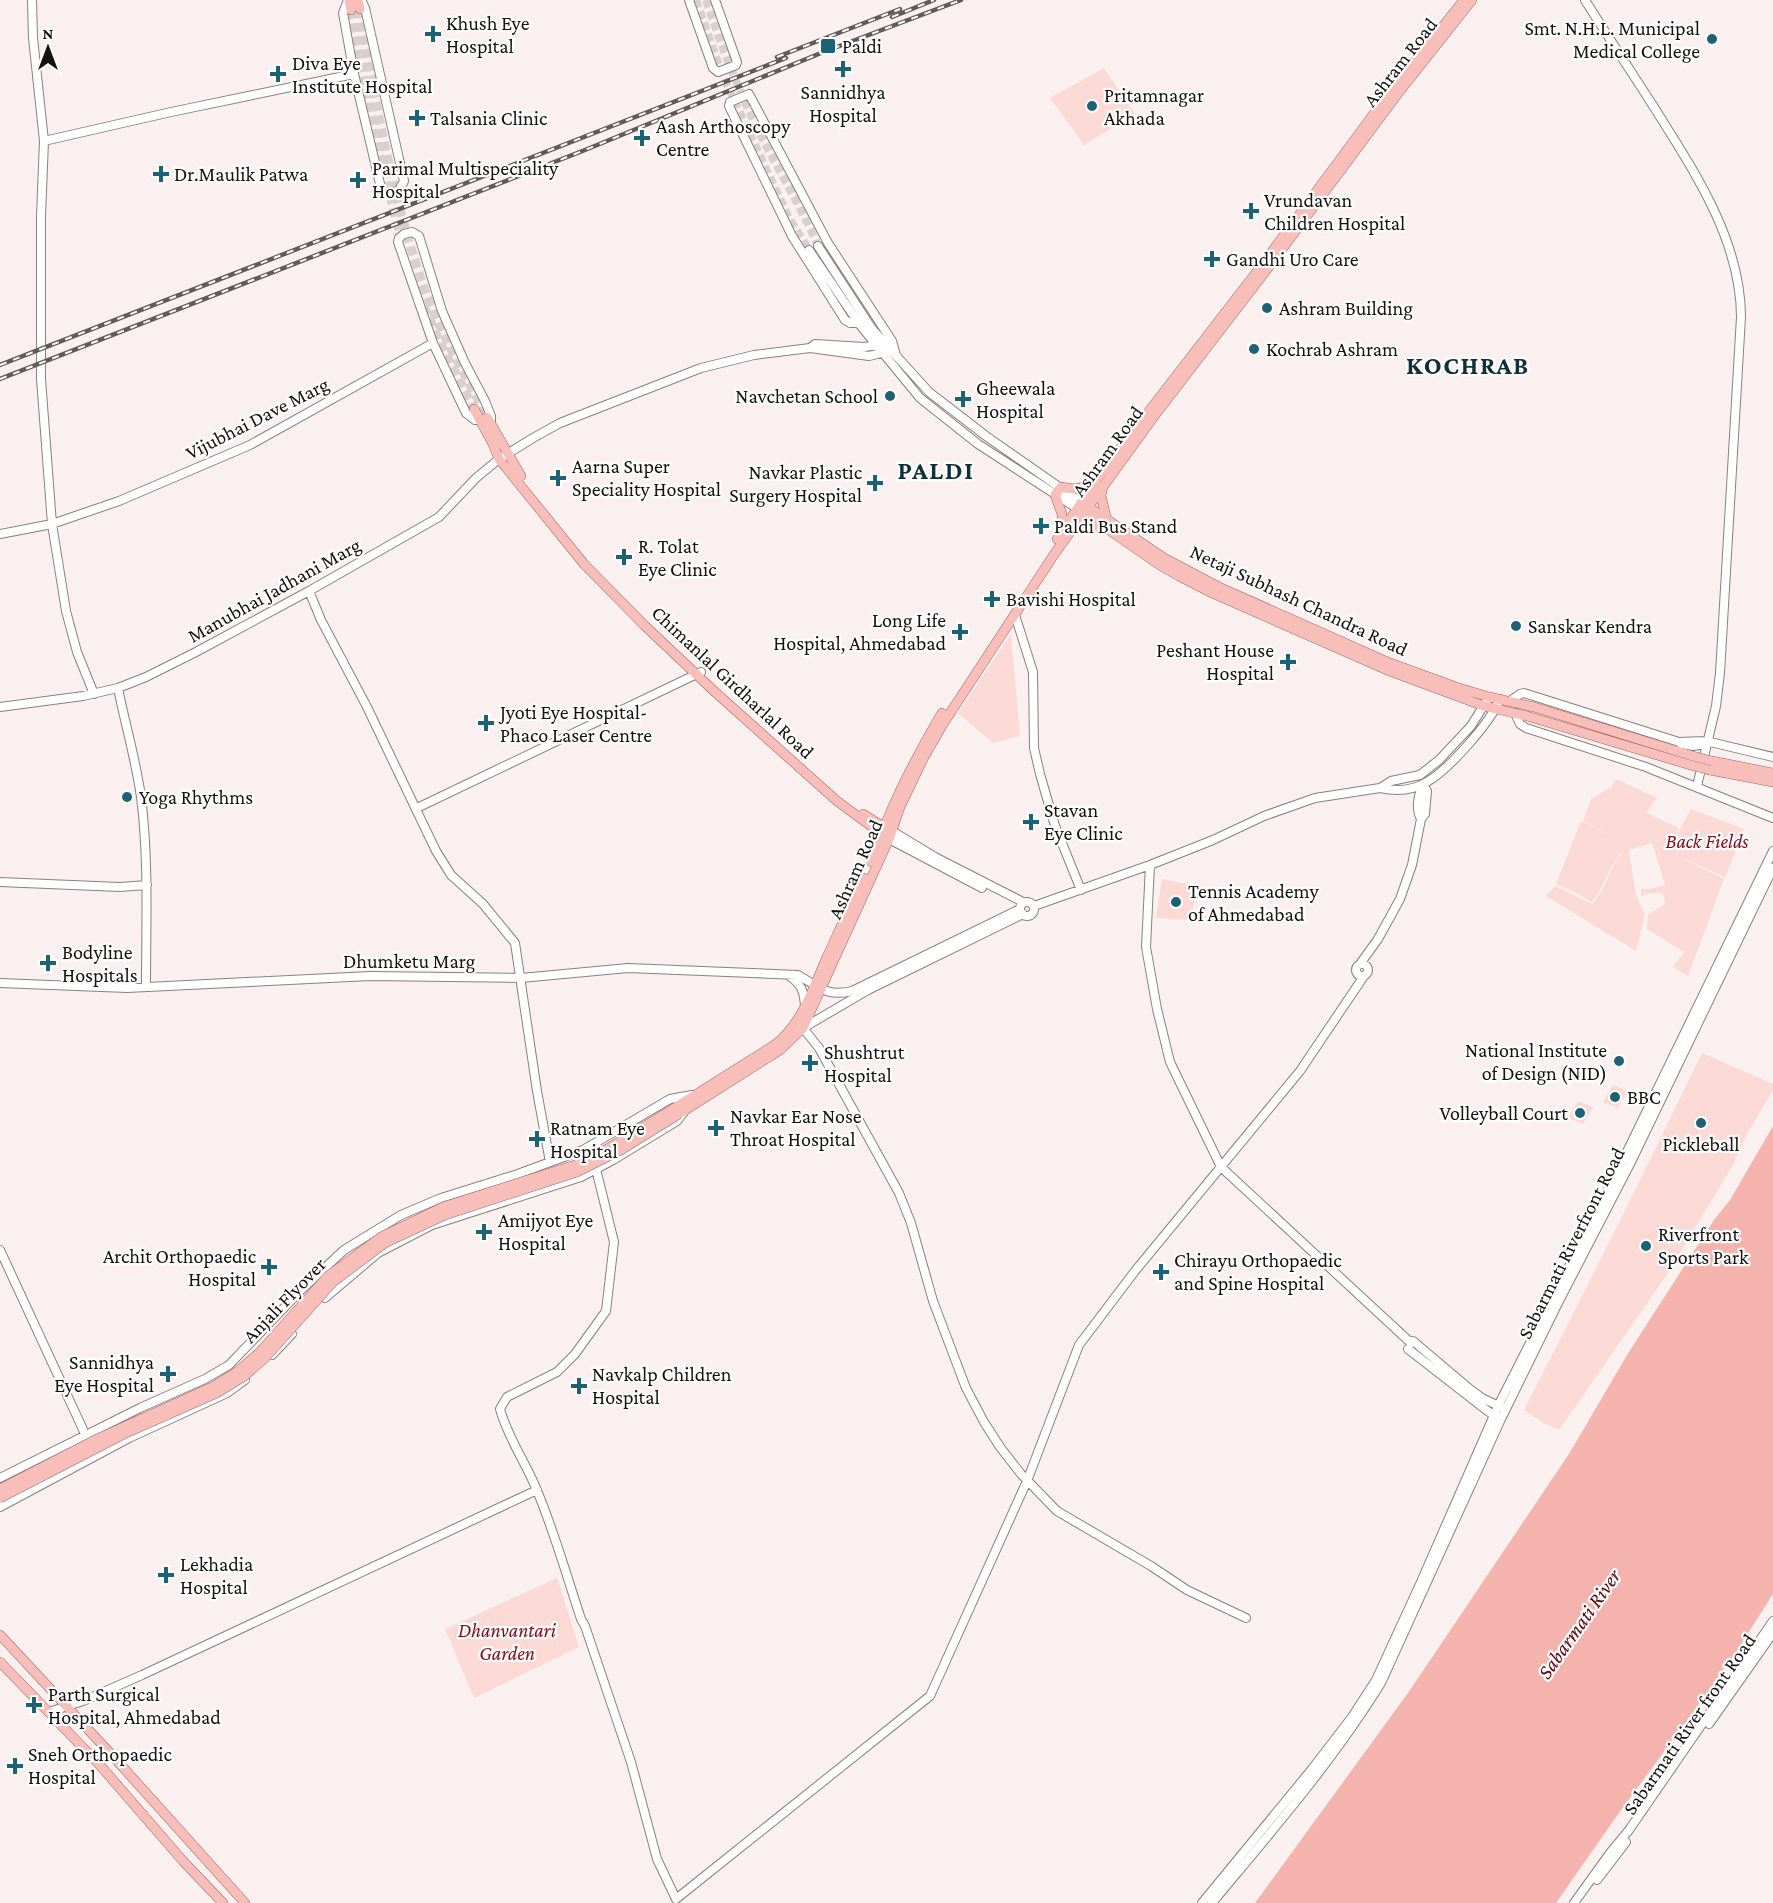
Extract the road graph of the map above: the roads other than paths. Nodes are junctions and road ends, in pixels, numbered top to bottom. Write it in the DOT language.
graph roads {
  1 [pos="32,0"];
  2 [pos="689,0"];
  3 [pos="715,0"];
  4 [pos="1464,0"];
  5 [pos="1472,0"];
  6 [pos="1585,0"];
  7 [pos="355,3"];
  8 [pos="354,74"];
  9 [pos="44,141"];
  10 [pos="858,322"];
  11 [pos="433,343"];
  12 [pos="886,350"];
  13 [pos="474,410"];
  14 [pos="486,421"];
  15 [pos="507,452"];
  16 [pos="499,459"];
  17 [pos="1100,482"];
  18 [pos="1058,491"];
  19 [pos="1083,508"];
  20 [pos="1106,523"];
  21 [pos="52,524"];
  22 [pos="1067,530"];
  23 [pos="0,534"];
  24 [pos="309,591"];
  25 [pos="1015,615"];
  26 [pos="698,673"];
  27 [pos="118,688"];
  28 [pos="94,694"];
  29 [pos="1489,697"];
  30 [pos="1500,699"];
  31 [pos="1510,701"];
  32 [pos="1484,706"];
  33 [pos="0,707"];
  34 [pos="1496,709"];
  35 [pos="1515,713"];
  36 [pos="1706,742"];
  37 [pos="1773,757"];
  38 [pos="1695,762"];
  39 [pos="1420,775"];
  40 [pos="1769,777"];
  41 [pos="1423,785"];
  42 [pos="1697,786"];
  43 [pos="1380,788"];
  44 [pos="417,808"];
  45 [pos="1773,818"];
  46 [pos="887,834"];
  47 [pos="1773,851"];
  48 [pos="1150,865"];
  49 [pos="1773,868"];
  50 [pos="0,882"];
  51 [pos="147,885"];
  52 [pos="1081,890"];
  53 [pos="1034,906"];
  54 [pos="1021,908"];
  55 [pos="787,975"];
  56 [pos="1718,975"];
  57 [pos="521,978"];
  58 [pos="0,983"];
  59 [pos="146,987"];
  60 [pos="818,987"];
  61 [pos="805,1006"];
  62 [pos="799,1026"];
  63 [pos="692,1095"];
  64 [pos="680,1110"];
  65 [pos="550,1162"];
  66 [pos="1221,1167"];
  67 [pos="596,1169"];
  68 [pos="436,1200"];
  69 [pos="444,1221"];
  70 [pos="0,1250"];
  71 [pos="314,1278"];
  72 [pos="325,1297"];
  73 [pos="1411,1344"];
  74 [pos="1502,1408"];
  75 [pos="1498,1417"];
  76 [pos="86,1436"];
  77 [pos="0,1478"];
  78 [pos="1027,1481"];
  79 [pos="0,1489"];
  80 [pos="537,1490"];
  81 [pos="0,1498"];
  82 [pos="0,1507"];
  83 [pos="1246,1618"];
  84 [pos="1773,1621"];
  85 [pos="1773,1633"];
  86 [pos="0,1635"];
  87 [pos="0,1662"];
  88 [pos="66,1705"];
  89 [pos="49,1712"];
  90 [pos="676,1901"];
  91 [pos="223,1903"];
  92 [pos="245,1903"];
  93 [pos="1202,1903"];
  94 [pos="1212,1903"];
  95 [pos="1576,1903"];
  1 -- 9 [label="street"];
  2 -- 3 [label="street"];
  4 -- 17 [label="main road, Ashram Road"];
  5 -- 17 [label="main road, Ashram Road"];
  6 -- 36 [label="street"];
  7 -- 8 [label="street"];
  7 -- 8 [label="street"];
  8 -- 9 [label="street"];
  9 -- 21 [label="street"];
  10 -- 12 [label="street"];
  10 -- 12 [label="street"];
  10 -- 12 [label="street"];
  11 -- 14 [label="street"];
  11 -- 14 [label="street"];
  11 -- 21 [label="street, Vijubhai Dave Marg"];
  12 -- 15 [label="street, Manubhai Jadhani Marg"];
  12 -- 18 [label="street"];
  13 -- 14 [label="main road"];
  14 -- 15 [label="main road, Chimanlal Girdharlal Road"];
  14 -- 16 [label="main road, Chimanlal Girdharlal Road"];
  15 -- 16 [label="street, Manubhai Jadhani Marg"];
  15 -- 26 [label="main road, Chimanlal Girdharlal Road"];
  16 -- 24 [label="street, Manubhai Jadhani Marg"];
  16 -- 26 [label="main road, Chimanlal Girdharlal Road"];
  17 -- 18 [label="main road"];
  17 -- 19 [label="main road, Ashram Road"];
  17 -- 20 [label="main road"];
  18 -- 19 [label="street"];
  18 -- 22 [label="main road"];
  19 -- 20 [label="main road, Netaji Subhash Chandra Road"];
  19 -- 22 [label="main road, Ashram Road"];
  20 -- 22 [label="main road"];
  20 -- 29 [label="main road, Netaji Subhash Chandra Road"];
  20 -- 32 [label="main road, Netaji Subhash Chandra Road"];
  21 -- 23 [label="street, Vijubhai Dave Marg"];
  21 -- 28 [label="street"];
  22 -- 25 [label="main road, Ashram Road"];
  22 -- 46 [label="main road, Ashram Road"];
  24 -- 27 [label="street, Manubhai Jadhani Marg"];
  24 -- 44 [label="street"];
  25 -- 46 [label="main road, Ashram Road"];
  25 -- 52 [label="street"];
  26 -- 44 [label="street"];
  26 -- 46 [label="main road, Chimanlal Girdharlal Road"];
  27 -- 28 [label="street, Manubhai Jadhani Marg"];
  27 -- 51 [label="street"];
  28 -- 33 [label="street, Manubhai Jadhani Marg"];
  29 -- 30 [label="main road, Netaji Subhash Chandra Road"];
  29 -- 32 [label="street"];
  30 -- 31 [label="main road, Netaji Subhash Chandra Road"];
  30 -- 34 [label="street"];
  31 -- 36 [label="street"];
  31 -- 38 [label="main road, Netaji Subhash Chandra Road"];
  32 -- 34 [label="main road, Netaji Subhash Chandra Road"];
  32 -- 39 [label="street"];
  34 -- 35 [label="main road, Netaji Subhash Chandra Road"];
  34 -- 41 [label="street"];
  35 -- 38 [label="main road, Netaji Subhash Chandra Road"];
  35 -- 42 [label="street"];
  36 -- 37 [label="street"];
  36 -- 42 [label="street"];
  38 -- 40 [label="main road, Netaji Subhash Chandra Road, bridge"];
  39 -- 41 [label="street"];
  39 -- 43 [label="street"];
  41 -- 43 [label="street"];
  41 -- 66 [label="street"];
  42 -- 45 [label="street"];
  43 -- 48 [label="street"];
  44 -- 57 [label="street"];
  46 -- 54 [label="street, Chimanlal Girdharlal Road"];
  46 -- 60 [label="main road, Ashram Road"];
  47 -- 56 [label="street"];
  48 -- 52 [label="street"];
  48 -- 66 [label="street"];
  49 -- 56 [label="street"];
  50 -- 51 [label="street"];
  51 -- 59 [label="street"];
  52 -- 53 [label="street"];
  53 -- 54 [label="street, Chimanlal Girdharlal Road"];
  53 -- 54 [label="street"];
  54 -- 60 [label="street, Dhumketu Marg"];
  54 -- 62 [label="street"];
  55 -- 57 [label="street, Dhumketu Marg"];
  55 -- 60 [label="street, Dhumketu Marg"];
  55 -- 61 [label="street"];
  56 -- 74 [label="street, Sabarmati Riverfront Road"];
  57 -- 59 [label="street, Dhumketu Marg"];
  57 -- 65 [label="street"];
  58 -- 59 [label="street, Dhumketu Marg"];
  60 -- 61 [label="main road, Ashram Road"];
  60 -- 62 [label="main road, Ashram Road"];
  61 -- 62 [label="main road, Ashram Road"];
  62 -- 63 [label="main road, Ashram Road"];
  62 -- 64 [label="main road, Ashram Road"];
  62 -- 78 [label="street"];
  63 -- 64 [label="main road, Anjali Flyover"];
  63 -- 65 [label="street"];
  64 -- 67 [label="street"];
  64 -- 79 [label="main road, Anjali Flyover, bridge"];
  64 -- 81 [label="main road, Anjali Flyover, bridge"];
  65 -- 68 [label="street"];
  66 -- 73 [label="street"];
  66 -- 78 [label="street"];
  67 -- 69 [label="street"];
  67 -- 80 [label="street"];
  68 -- 69 [label="street"];
  68 -- 71 [label="street"];
  69 -- 72 [label="street"];
  70 -- 76 [label="street"];
  71 -- 72 [label="street"];
  71 -- 76 [label="street"];
  72 -- 82 [label="street"];
  73 -- 74 [label="street"];
  73 -- 75 [label="street"];
  74 -- 75 [label="street, Sabarmati Riverfront Road"];
  75 -- 93 [label="street"];
  75 -- 94 [label="street"];
  76 -- 77 [label="street"];
  78 -- 83 [label="street"];
  78 -- 90 [label="street"];
  80 -- 88 [label="street"];
  80 -- 90 [label="street"];
  84 -- 95 [label="street"];
  85 -- 95 [label="street, Sabarmati River front Road"];
  86 -- 88 [label="main road"];
  87 -- 89 [label="main road"];
  88 -- 89 [label="street"];
  88 -- 92 [label="main road"];
  89 -- 91 [label="main road"];
}
